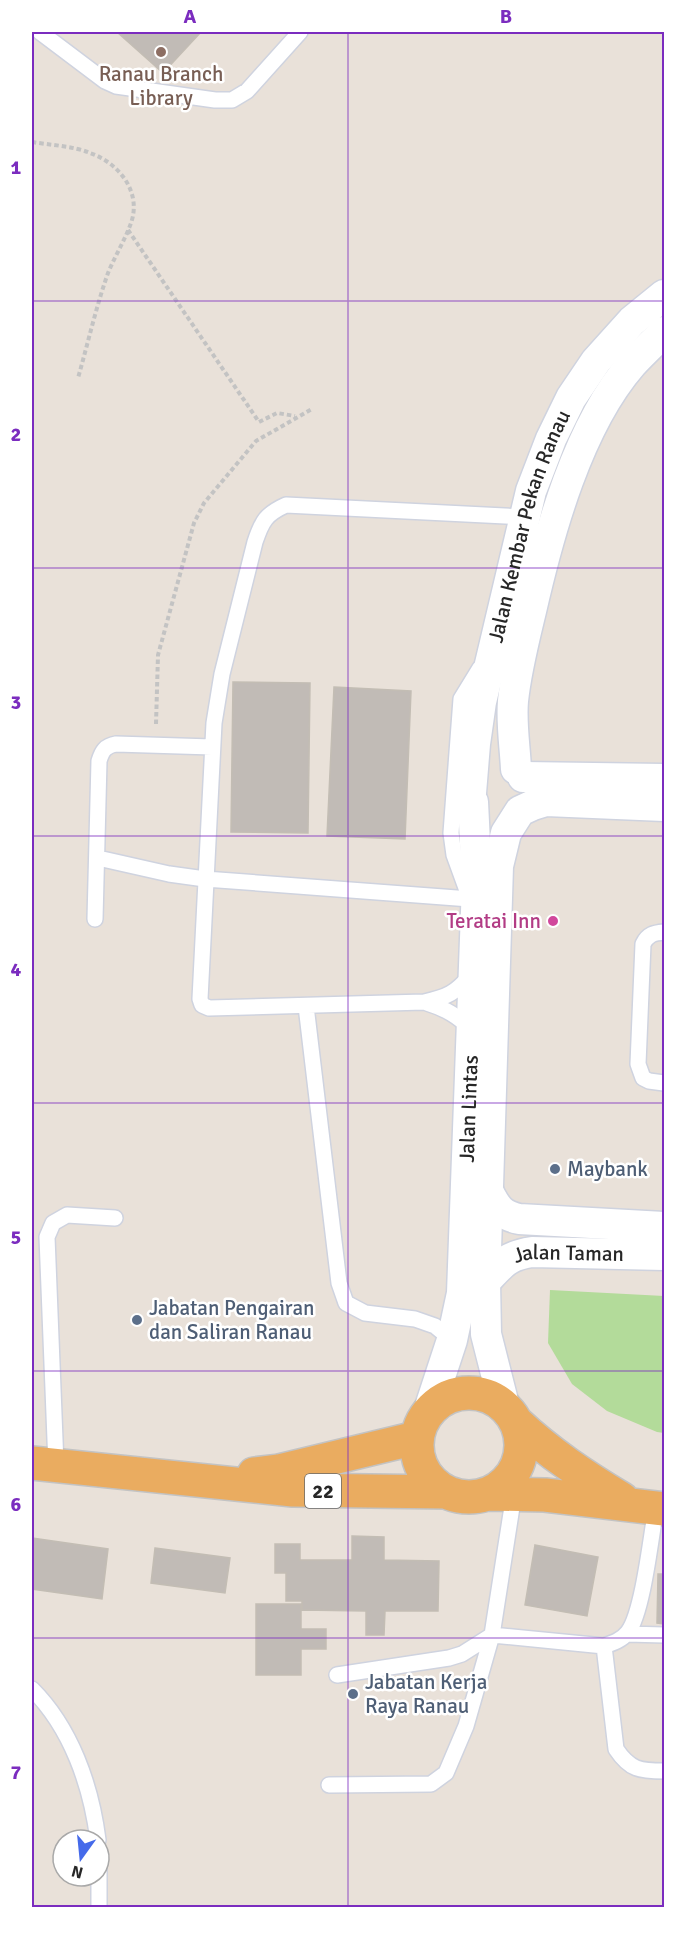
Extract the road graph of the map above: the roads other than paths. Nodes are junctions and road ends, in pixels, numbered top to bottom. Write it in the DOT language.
graph roads {
  1 [pos="40,32"];
  2 [pos="300,32"];
  3 [pos="664,295"];
  4 [pos="664,332"];
  5 [pos="525,517"];
  6 [pos="492,649"];
  7 [pos="212,747"];
  8 [pos="519,773"];
  9 [pos="664,779"];
  10 [pos="472,798"];
  11 [pos="664,806"];
  12 [pos="520,812"];
  13 [pos="98,858"];
  14 [pos="205,879"];
  15 [pos="473,910"];
  16 [pos="95,919"];
  17 [pos="664,932"];
  18 [pos="474,972"];
  19 [pos="424,1002"];
  20 [pos="306,1006"];
  21 [pos="472,1030"];
  22 [pos="664,1083"];
  23 [pos="489,1194"];
  24 [pos="115,1218"];
  25 [pos="664,1227"];
  26 [pos="664,1255"];
  27 [pos="485,1282"];
  28 [pos="452,1340"];
  29 [pos="510,1414"];
  30 [pos="423,1424"];
  31 [pos="44,1464"];
  32 [pos="200,1479"];
  33 [pos="447,1492"];
  34 [pos="501,1494"];
  35 [pos="651,1508"];
  36 [pos="627,1634"];
  37 [pos="492,1635"];
  38 [pos="664,1635"];
  39 [pos="604,1646"];
  40 [pos="337,1675"];
  41 [pos="32,1689"];
  42 [pos="664,1771"];
  43 [pos="329,1785"];
  44 [pos="96,1828"];
  45 [pos="99,1888"];
  46 [pos="99,1908"];
  1 -- 2 [label="lane"];
  3 -- 5 [label="street, Jalan Kembar Pekan Ranau"];
  4 -- 8 [label="street, Jalan Kembar Pekan Ranau"];
  5 -- 6 [label="street, Jalan Kembar Pekan Ranau"];
  5 -- 7 [label="lane"];
  6 -- 10 [label="street, Jalan Kembar Pekan Ranau"];
  6 -- 15 [label="lane"];
  7 -- 13 [label="lane"];
  7 -- 14 [label="lane"];
  8 -- 9 [label="street"];
  8 -- 10 [label="street"];
  8 -- 12 [label="street"];
  10 -- 12 [label="street"];
  10 -- 15 [label="street, Jalan Lintas"];
  11 -- 12 [label="street"];
  12 -- 23 [label="street, Jalan Lintas"];
  13 -- 14 [label="lane"];
  13 -- 16 [label="lane"];
  14 -- 15 [label="lane"];
  14 -- 20 [label="lane"];
  15 -- 18 [label="street, Jalan Lintas"];
  17 -- 22 [label="lane"];
  18 -- 19 [label="lane"];
  18 -- 21 [label="street, Jalan Lintas"];
  19 -- 20 [label="lane"];
  19 -- 21 [label="lane"];
  20 -- 28 [label="lane"];
  21 -- 28 [label="street, Jalan Lintas"];
  23 -- 25 [label="street, Jalan Taman"];
  23 -- 27 [label="street, Jalan Lintas"];
  24 -- 31 [label="lane"];
  26 -- 27 [label="street, Jalan Taman"];
  27 -- 29 [label="street, Jalan Lintas"];
  28 -- 30 [label="street, Jalan Lintas"];
  29 -- 30 [label="highway, 22"];
  29 -- 34 [label="highway"];
  29 -- 35 [label="highway, 22"];
  30 -- 32 [label="highway, 22"];
  30 -- 33 [label="highway"];
  31 -- 32 [label="highway, 22"];
  32 -- 33 [label="highway, 22"];
  33 -- 34 [label="highway, 22"];
  34 -- 35 [label="highway, 22"];
  34 -- 37 [label="lane"];
  35 -- 36 [label="lane"];
  36 -- 38 [label="lane"];
  36 -- 39 [label="lane"];
  37 -- 39 [label="lane"];
  37 -- 40 [label="lane"];
  37 -- 43 [label="lane"];
  39 -- 42 [label="lane"];
  41 -- 44 [label="lane"];
  45 -- 46 [label="lane"];
}
